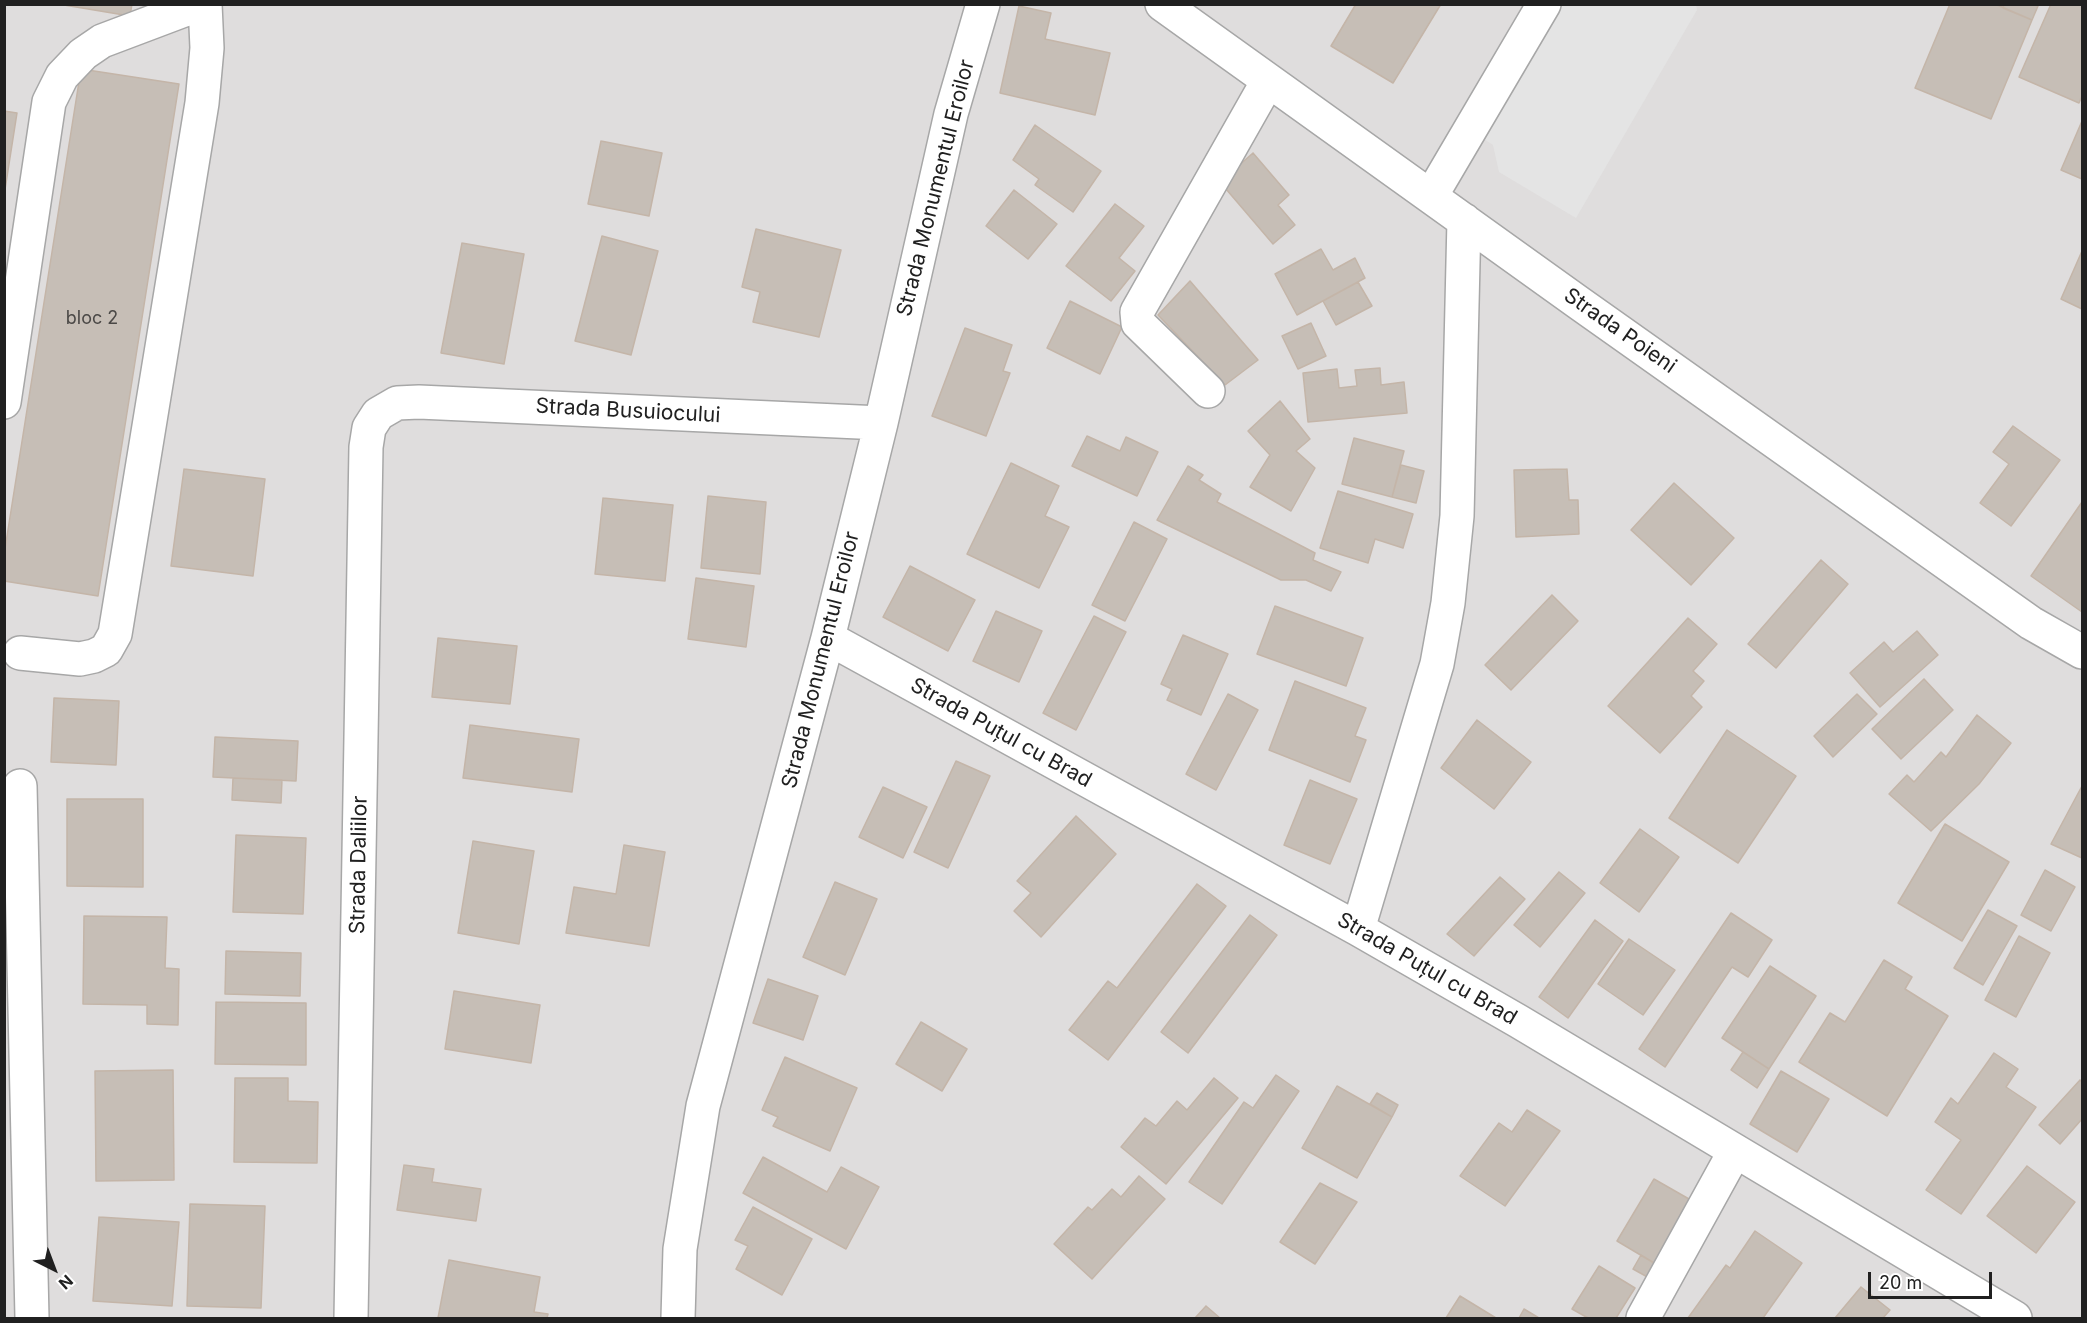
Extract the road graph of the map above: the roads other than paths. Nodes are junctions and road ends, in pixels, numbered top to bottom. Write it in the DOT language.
graph roads {
  1 [pos="200,4"];
  2 [pos="205,4"];
  3 [pos="983,4"];
  4 [pos="1161,4"];
  5 [pos="1544,4"];
  6 [pos="1268,81"];
  7 [pos="1431,196"];
  8 [pos="1464,220"];
  9 [pos="1208,391"];
  10 [pos="4,402"];
  11 [pos="378,414"];
  12 [pos="881,423"];
  13 [pos="828,638"];
  14 [pos="2082,652"];
  15 [pos="20,653"];
  16 [pos="20,786"];
  17 [pos="1358,928"];
  18 [pos="1735,1151"];
  19 [pos="32,1318"];
  20 [pos="351,1318"];
  21 [pos="678,1318"];
  22 [pos="1643,1318"];
  23 [pos="2015,1318"];
  1 -- 10 [label="street"];
  2 -- 15 [label="street"];
  3 -- 12 [label="street, Strada Monumentul Eroilor"];
  4 -- 6 [label="street, Strada Poieni"];
  5 -- 7 [label="street"];
  6 -- 7 [label="street, Strada Poieni"];
  6 -- 9 [label="street"];
  7 -- 8 [label="street, Strada Poieni"];
  8 -- 14 [label="street, Strada Poieni"];
  8 -- 17 [label="street"];
  11 -- 12 [label="street, Strada Busuiocului"];
  11 -- 20 [label="street, Strada Daliilor"];
  12 -- 13 [label="street, Strada Monumentul Eroilor"];
  13 -- 17 [label="street, Strada Puțul cu Brad"];
  13 -- 21 [label="street, Strada Monumentul Eroilor"];
  16 -- 19 [label="street"];
  17 -- 18 [label="street, Strada Puțul cu Brad"];
  18 -- 22 [label="street"];
  18 -- 23 [label="street, Strada Puțul cu Brad"];
}
